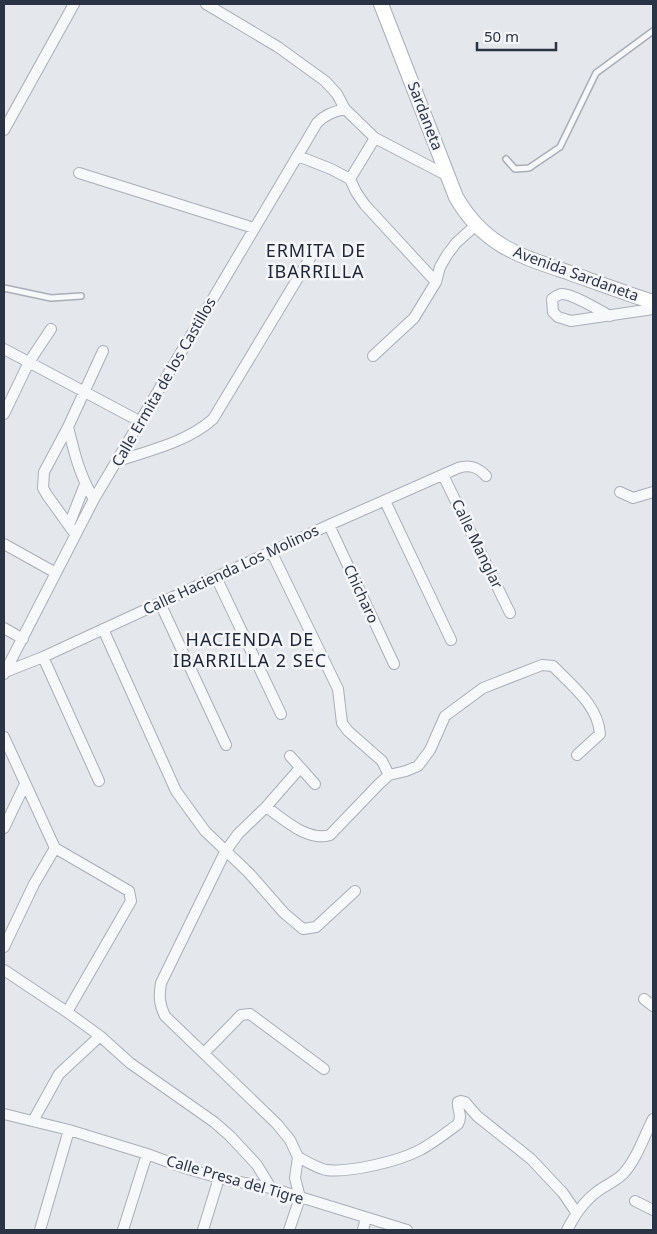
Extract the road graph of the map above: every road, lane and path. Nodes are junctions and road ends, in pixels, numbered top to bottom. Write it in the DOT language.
graph roads {
  1 [pos="74,4"];
  2 [pos="206,4"];
  3 [pos="381,4"];
  4 [pos="653,31"];
  5 [pos="345,109"];
  6 [pos="4,130"];
  7 [pos="375,138"];
  8 [pos="298,156"];
  9 [pos="506,159"];
  10 [pos="79,173"];
  11 [pos="448,176"];
  12 [pos="350,179"];
  13 [pos="476,224"];
  14 [pos="254,228"];
  15 [pos="314,253"];
  16 [pos="436,282"];
  17 [pos="4,288"];
  18 [pos="81,296"];
  19 [pos="653,302"];
  20 [pos="653,309"];
  21 [pos="610,316"];
  22 [pos="51,329"];
  23 [pos="4,349"];
  24 [pos="104,351"];
  25 [pos="373,356"];
  26 [pos="29,362"];
  27 [pos="84,392"];
  28 [pos="4,414"];
  29 [pos="141,422"];
  30 [pos="68,427"];
  31 [pos="118,461"];
  32 [pos="443,475"];
  33 [pos="486,476"];
  34 [pos="85,484"];
  35 [pos="620,492"];
  36 [pos="653,492"];
  37 [pos="94,499"];
  38 [pos="385,501"];
  39 [pos="329,525"];
  40 [pos="68,526"];
  41 [pos="75,534"];
  42 [pos="4,544"];
  43 [pos="271,551"];
  44 [pos="56,573"];
  45 [pos="216,577"];
  46 [pos="160,603"];
  47 [pos="510,613"];
  48 [pos="4,628"];
  49 [pos="103,629"];
  50 [pos="23,639"];
  51 [pos="451,640"];
  52 [pos="43,657"];
  53 [pos="394,664"];
  54 [pos="4,673"];
  55 [pos="281,714"];
  56 [pos="4,737"];
  57 [pos="226,745"];
  58 [pos="577,755"];
  59 [pos="290,756"];
  60 [pos="300,768"];
  61 [pos="390,776"];
  62 [pos="98,781"];
  63 [pos="25,784"];
  64 [pos="315,784"];
  65 [pos="266,807"];
  66 [pos="4,828"];
  67 [pos="55,848"];
  68 [pos="225,852"];
  69 [pos="355,891"];
  70 [pos="4,947"];
  71 [pos="4,970"];
  72 [pos="644,998"];
  73 [pos="653,1006"];
  74 [pos="67,1012"];
  75 [pos="100,1036"];
  76 [pos="204,1054"];
  77 [pos="324,1069"];
  78 [pos="4,1114"];
  79 [pos="653,1119"];
  80 [pos="33,1121"];
  81 [pos="69,1130"];
  82 [pos="147,1154"];
  83 [pos="298,1157"];
  84 [pos="219,1178"];
  85 [pos="271,1188"];
  86 [pos="300,1198"];
  87 [pos="635,1201"];
  88 [pos="653,1210"];
  89 [pos="576,1212"];
  90 [pos="366,1218"];
  91 [pos="40,1230"];
  92 [pos="123,1230"];
  93 [pos="203,1230"];
  94 [pos="290,1230"];
  95 [pos="363,1230"];
  96 [pos="407,1230"];
  97 [pos="566,1230"];
  1 -- 6 [label="street"];
  2 -- 5 [label="street"];
  3 -- 11 [label="street, Sardaneta"];
  4 -- 9 [label="lane"];
  5 -- 7 [label="street"];
  5 -- 8 [label="street, Calle Ermita de los Castillos"];
  7 -- 11 [label="street"];
  7 -- 12 [label="street"];
  8 -- 12 [label="street"];
  8 -- 14 [label="street, Calle Ermita de los Castillos"];
  10 -- 14 [label="street"];
  11 -- 13 [label="street, Sardaneta"];
  12 -- 16 [label="street"];
  13 -- 16 [label="street"];
  13 -- 19 [label="street, Avenida Sardaneta"];
  14 -- 29 [label="street, Calle Ermita de los Castillos"];
  15 -- 31 [label="street"];
  16 -- 25 [label="street"];
  17 -- 18 [label="lane"];
  20 -- 21 [label="street"];
  21 -- 21 [label="street"];
  22 -- 26 [label="street"];
  23 -- 26 [label="street"];
  24 -- 27 [label="street"];
  26 -- 27 [label="street"];
  26 -- 28 [label="street"];
  27 -- 29 [label="street"];
  27 -- 30 [label="street"];
  29 -- 31 [label="street, Calle Ermita de los Castillos"];
  30 -- 34 [label="street"];
  30 -- 40 [label="street"];
  31 -- 37 [label="street, Calle Ermita de los Castillos"];
  32 -- 33 [label="street, Calle Hacienda Los Molinos"];
  32 -- 38 [label="street, Calle Hacienda Los Molinos"];
  32 -- 47 [label="street, Calle Manglar"];
  34 -- 37 [label="street"];
  34 -- 40 [label="street"];
  35 -- 36 [label="street"];
  37 -- 41 [label="street, Calle Ermita de los Castillos"];
  38 -- 39 [label="street, Calle Hacienda Los Molinos"];
  38 -- 51 [label="street"];
  39 -- 43 [label="street, Calle Hacienda Los Molinos"];
  39 -- 53 [label="street, Chicharo"];
  40 -- 41 [label="street"];
  41 -- 44 [label="street, Calle Ermita de los Castillos"];
  42 -- 44 [label="street"];
  43 -- 45 [label="street, Calle Hacienda Los Molinos"];
  43 -- 61 [label="street"];
  44 -- 50 [label="street, Calle Ermita de los Castillos"];
  45 -- 46 [label="street, Calle Hacienda Los Molinos"];
  45 -- 55 [label="street"];
  46 -- 49 [label="street, Calle Hacienda Los Molinos"];
  46 -- 57 [label="street"];
  48 -- 50 [label="street"];
  49 -- 52 [label="street, Calle Hacienda Los Molinos"];
  49 -- 68 [label="street"];
  50 -- 54 [label="street, Calle Ermita de los Castillos"];
  52 -- 54 [label="street, Calle Hacienda Los Molinos"];
  52 -- 62 [label="street"];
  56 -- 63 [label="street"];
  58 -- 61 [label="street"];
  59 -- 60 [label="street"];
  60 -- 64 [label="street"];
  60 -- 65 [label="street"];
  61 -- 65 [label="street"];
  63 -- 66 [label="street"];
  63 -- 67 [label="street"];
  65 -- 68 [label="street"];
  67 -- 70 [label="street"];
  67 -- 74 [label="street"];
  68 -- 69 [label="street"];
  68 -- 76 [label="street"];
  71 -- 74 [label="street"];
  72 -- 73 [label="street"];
  74 -- 75 [label="street"];
  75 -- 80 [label="street"];
  75 -- 85 [label="street"];
  76 -- 77 [label="street"];
  76 -- 83 [label="street"];
  78 -- 80 [label="street, Calle Presa del Tigre"];
  79 -- 89 [label="street"];
  80 -- 81 [label="street, Calle Presa del Tigre"];
  81 -- 82 [label="street, Calle Presa del Tigre"];
  81 -- 91 [label="street"];
  82 -- 84 [label="street, Calle Presa del Tigre"];
  82 -- 92 [label="street"];
  83 -- 86 [label="street"];
  83 -- 89 [label="street"];
  84 -- 85 [label="street, Calle Presa del Tigre"];
  84 -- 93 [label="street"];
  85 -- 86 [label="street, Calle Presa del Tigre"];
  86 -- 90 [label="street, Calle Presa del Tigre"];
  86 -- 94 [label="street"];
  87 -- 88 [label="street"];
  89 -- 97 [label="street"];
  90 -- 95 [label="street"];
  90 -- 96 [label="street, Calle Presa del Tigre"];
}
